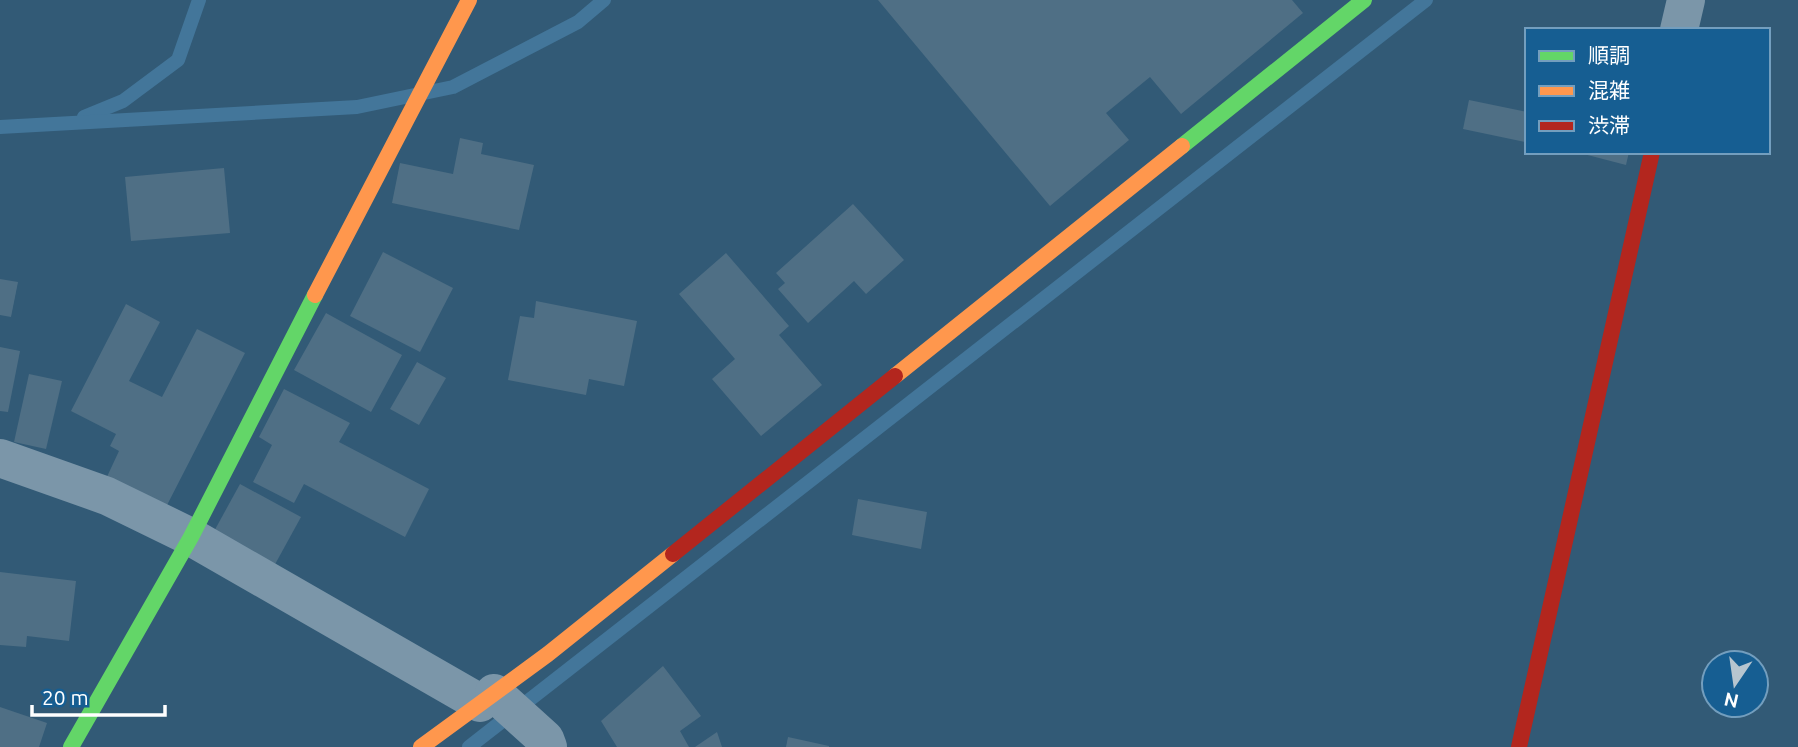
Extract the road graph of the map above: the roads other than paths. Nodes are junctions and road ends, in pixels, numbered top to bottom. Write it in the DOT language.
graph roads {
  1 [pos="469,0"];
  2 [pos="1364,0"];
  3 [pos="1686,0"];
  4 [pos="1679,28"];
  5 [pos="1652,154"];
  6 [pos="0,458"];
  7 [pos="191,537"];
  8 [pos="487,698"];
  9 [pos="71,747"];
  10 [pos="421,747"];
  11 [pos="548,747"];
  12 [pos="1519,747"];
  1 -- 7 [label="street"];
  2 -- 8 [label="street"];
  3 -- 4 [label="street"];
  5 -- 12 [label="street"];
  6 -- 7 [label="street"];
  7 -- 8 [label="street"];
  7 -- 9 [label="street"];
  8 -- 10 [label="street"];
  8 -- 11 [label="street"];
}
